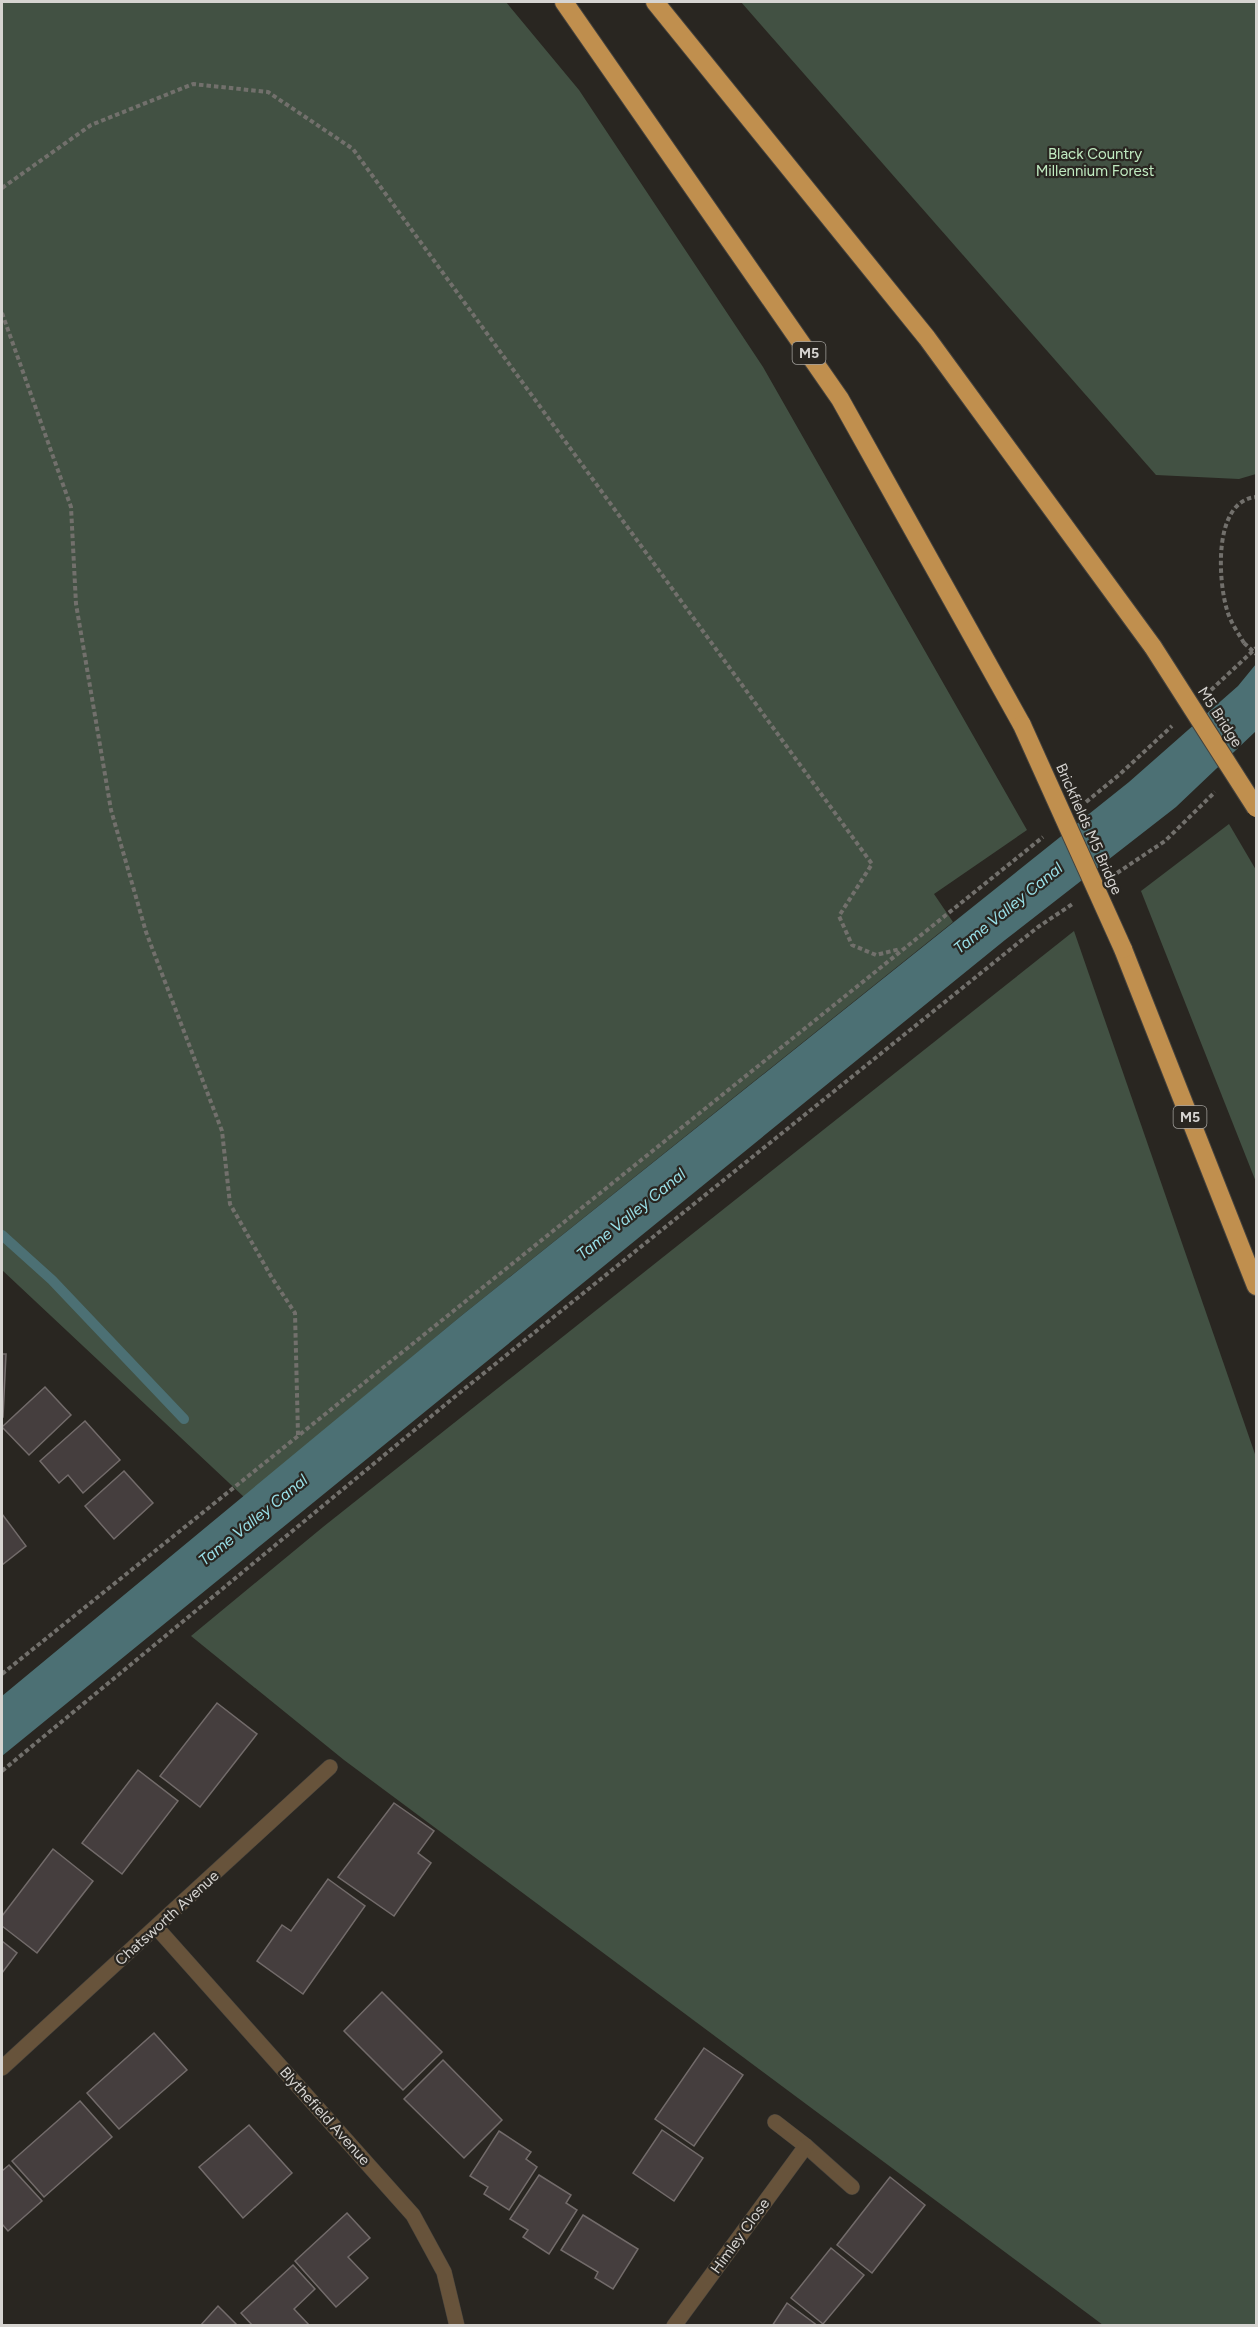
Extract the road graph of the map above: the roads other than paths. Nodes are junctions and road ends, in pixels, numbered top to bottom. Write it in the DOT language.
graph roads {
  1 [pos="564,2"];
  2 [pos="655,2"];
  3 [pos="1257,808"];
  4 [pos="1257,1286"];
  5 [pos="330,1767"];
  6 [pos="157,1928"];
  7 [pos="2,2068"];
  8 [pos="775,2122"];
  9 [pos="806,2146"];
  10 [pos="852,2187"];
  11 [pos="457,2325"];
  12 [pos="674,2325"];
  1 -- 4 [label="highway, Brickfields M5 Bridge / M5, bridge"];
  2 -- 3 [label="highway, M5 Bridge, bridge"];
  5 -- 6 [label="street, Chatsworth Avenue"];
  6 -- 7 [label="street, Chatsworth Avenue"];
  6 -- 11 [label="street, Blythefield Avenue"];
  8 -- 9 [label="street"];
  9 -- 10 [label="street"];
  9 -- 12 [label="street, Himley Close"];
}
